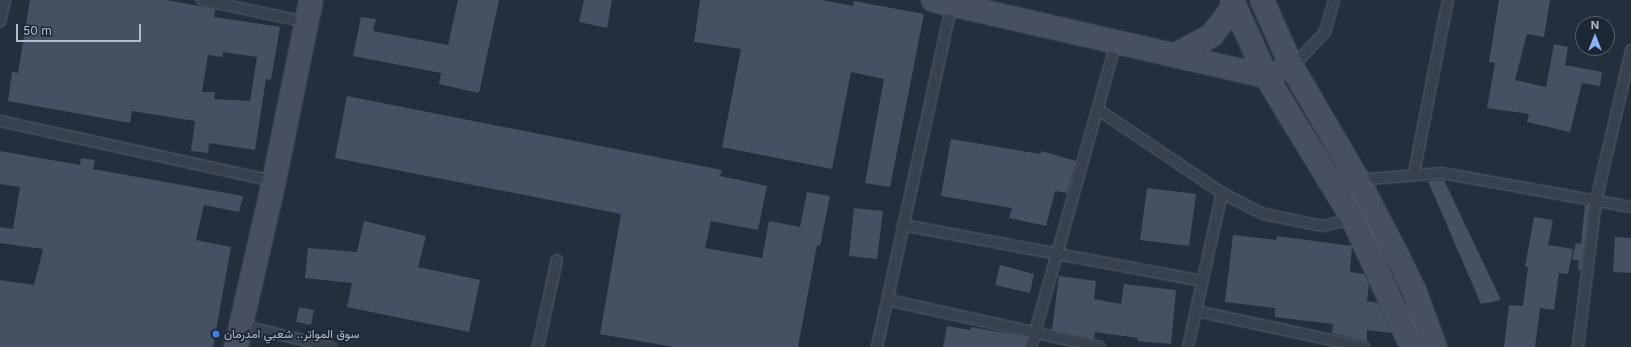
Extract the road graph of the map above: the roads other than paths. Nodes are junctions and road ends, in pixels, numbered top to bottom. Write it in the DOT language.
graph roads {
  1 [pos="5,0"];
  2 [pos="202,0"];
  3 [pos="311,0"];
  4 [pos="1262,0"];
  5 [pos="1334,0"];
  6 [pos="1448,0"];
  7 [pos="943,2"];
  8 [pos="1233,3"];
  9 [pos="0,22"];
  10 [pos="306,22"];
  11 [pos="1116,42"];
  12 [pos="1631,50"];
  13 [pos="1177,54"];
  14 [pos="1292,67"];
  15 [pos="1266,76"];
  16 [pos="1097,109"];
  17 [pos="0,121"];
  18 [pos="1414,173"];
  19 [pos="1358,180"];
  20 [pos="274,181"];
  21 [pos="1222,193"];
  22 [pos="1596,201"];
  23 [pos="1631,207"];
  24 [pos="1352,219"];
  25 [pos="903,225"];
  26 [pos="1057,254"];
  27 [pos="557,260"];
  28 [pos="1202,281"];
  29 [pos="888,300"];
  30 [pos="1196,311"];
  31 [pos="240,325"];
  32 [pos="1035,332"];
  33 [pos="1344,344"];
  34 [pos="236,347"];
  35 [pos="330,347"];
  36 [pos="538,347"];
  37 [pos="877,347"];
  38 [pos="1031,347"];
  39 [pos="1100,347"];
  40 [pos="1188,347"];
  41 [pos="1364,347"];
  42 [pos="1412,347"];
  43 [pos="1435,347"];
  44 [pos="1578,347"];
  1 -- 9 [label="lane"];
  2 -- 10 [label="lane"];
  3 -- 10 [label="street"];
  4 -- 14 [label="street"];
  5 -- 14 [label="lane"];
  6 -- 18 [label="lane"];
  7 -- 11 [label="street"];
  7 -- 25 [label="lane"];
  8 -- 13 [label="street"];
  8 -- 15 [label="street"];
  10 -- 20 [label="street"];
  11 -- 13 [label="street"];
  11 -- 16 [label="lane"];
  12 -- 22 [label="lane"];
  13 -- 15 [label="street"];
  14 -- 15 [label="street"];
  14 -- 19 [label="street"];
  15 -- 24 [label="street"];
  16 -- 21 [label="lane"];
  16 -- 26 [label="lane"];
  17 -- 20 [label="lane"];
  18 -- 19 [label="lane"];
  18 -- 22 [label="lane"];
  19 -- 43 [label="street"];
  20 -- 31 [label="street"];
  21 -- 24 [label="lane"];
  21 -- 28 [label="lane"];
  22 -- 23 [label="lane"];
  22 -- 44 [label="lane"];
  24 -- 42 [label="street"];
  25 -- 26 [label="lane"];
  25 -- 29 [label="lane"];
  26 -- 28 [label="lane"];
  26 -- 32 [label="lane"];
  27 -- 36 [label="lane"];
  28 -- 30 [label="lane"];
  29 -- 32 [label="lane"];
  29 -- 37 [label="lane"];
  30 -- 33 [label="lane"];
  30 -- 40 [label="lane"];
  31 -- 34 [label="street"];
  31 -- 35 [label="lane"];
  32 -- 38 [label="lane"];
  32 -- 39 [label="lane"];
  33 -- 41 [label="lane"];
}
